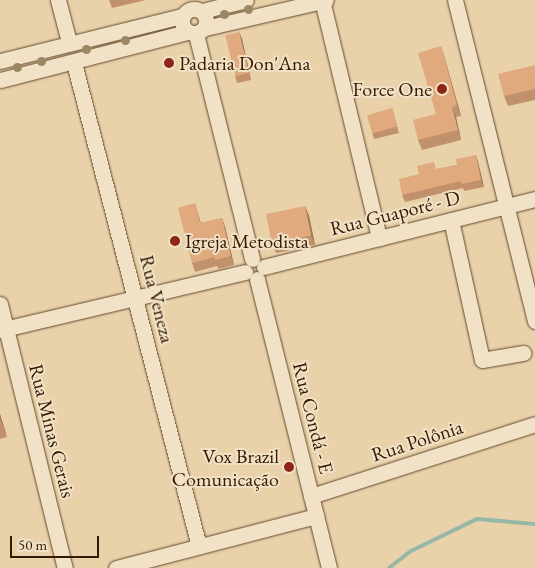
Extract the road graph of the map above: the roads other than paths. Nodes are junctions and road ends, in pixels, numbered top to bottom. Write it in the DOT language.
graph roads {
  1 [pos="58,0"];
  2 [pos="246,0"];
  3 [pos="323,0"];
  4 [pos="455,0"];
  5 [pos="190,9"];
  6 [pos="196,31"];
  7 [pos="69,42"];
  8 [pos="0,60"];
  9 [pos="74,63"];
  10 [pos="0,80"];
  11 [pos="535,199"];
  12 [pos="507,206"];
  13 [pos="451,220"];
  14 [pos="379,238"];
  15 [pos="255,269"];
  16 [pos="136,299"];
  17 [pos="0,304"];
  18 [pos="535,321"];
  19 [pos="3,330"];
  20 [pos="523,353"];
  21 [pos="535,424"];
  22 [pos="311,496"];
  23 [pos="316,516"];
  24 [pos="199,546"];
  25 [pos="65,568"];
  26 [pos="116,568"];
  27 [pos="329,568"];
  1 -- 7 [label="street"];
  2 -- 5 [label="street"];
  3 -- 6 [label="street"];
  3 -- 14 [label="street"];
  4 -- 12 [label="street"];
  5 -- 6 [label="street"];
  5 -- 6 [label="street"];
  5 -- 7 [label="street"];
  6 -- 9 [label="street"];
  6 -- 15 [label="street, Rua Condá - E"];
  7 -- 8 [label="street"];
  9 -- 10 [label="street"];
  9 -- 16 [label="street, Rua Veneza"];
  11 -- 12 [label="street, Rua Guaporé - D"];
  12 -- 13 [label="street, Rua Guaporé - D"];
  12 -- 18 [label="street"];
  13 -- 14 [label="street, Rua Guaporé - D"];
  13 -- 20 [label="street"];
  14 -- 15 [label="street, Rua Guaporé - D"];
  15 -- 16 [label="street, Rua Guaporé - D"];
  15 -- 22 [label="street, Rua Condá - E"];
  16 -- 19 [label="street, Rua Guaporé - D"];
  16 -- 24 [label="street, Rua Veneza"];
  17 -- 19 [label="street, Rua Minas Gerais"];
  19 -- 25 [label="street, Rua Minas Gerais"];
  21 -- 22 [label="street, Rua Polônia"];
  22 -- 23 [label="street, Rua Condá - E"];
  23 -- 24 [label="street"];
  23 -- 27 [label="street, Rua Condá - E"];
  24 -- 26 [label="street"];
}
